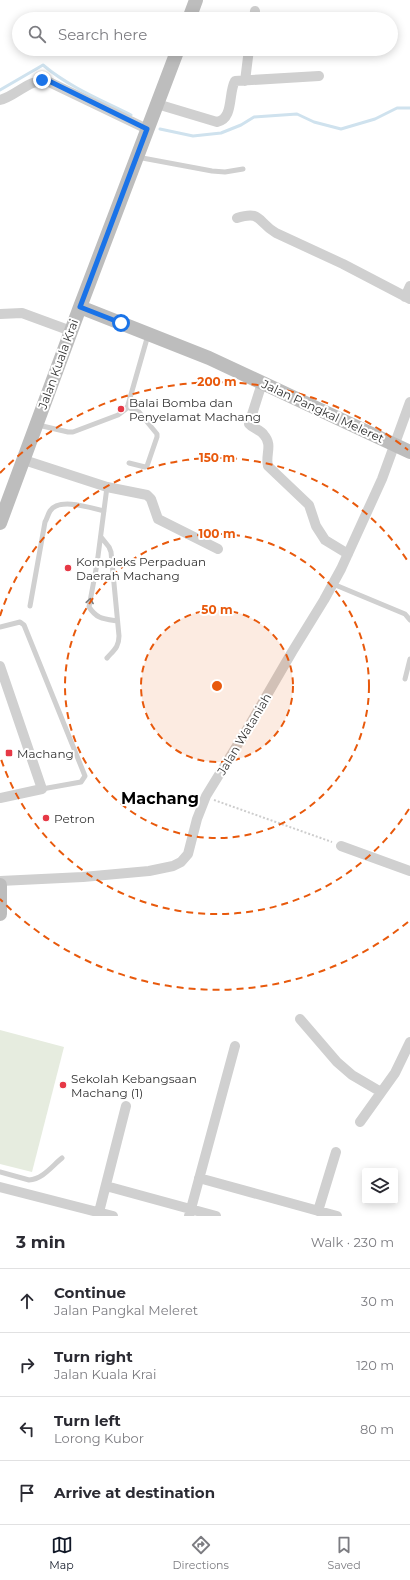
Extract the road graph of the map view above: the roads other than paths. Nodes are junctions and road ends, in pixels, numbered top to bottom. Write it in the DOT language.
graph roads {
  1 [pos="196,0"];
  2 [pos="192,12"];
  3 [pos="175,56"];
  4 [pos="249,56"];
  5 [pos="319,76"];
  6 [pos="244,81"];
  7 [pos="0,100"];
  8 [pos="157,104"];
  9 [pos="147,129"];
  10 [pos="136,157"];
  11 [pos="243,169"];
  12 [pos="237,218"];
  13 [pos="410,286"];
  14 [pos="408,298"];
  15 [pos="80,307"];
  16 [pos="0,314"];
  17 [pos="71,331"];
  18 [pos="149,334"];
  19 [pos="262,383"];
  20 [pos="410,402"];
  21 [pos="127,407"];
  22 [pos="36,424"];
  23 [pos="395,444"];
  24 [pos="410,452"];
  25 [pos="24,460"];
  26 [pos="129,463"];
  27 [pos="107,488"];
  28 [pos="104,511"];
  29 [pos="0,523"];
  30 [pos="101,537"];
  31 [pos="218,549"];
  32 [pos="348,554"];
  33 [pos="333,584"];
  34 [pos="30,606"];
  35 [pos="410,620"];
  36 [pos="117,621"];
  37 [pos="0,627"];
  38 [pos="107,658"];
  39 [pos="410,659"];
  40 [pos="0,666"];
  41 [pos="405,679"];
  42 [pos="42,790"];
  43 [pos="0,798"];
  44 [pos="341,846"];
  45 [pos="410,871"];
  46 [pos="0,881"];
  47 [pos="0,885"];
  48 [pos="0,914"];
  49 [pos="300,1019"];
  50 [pos="410,1042"];
  51 [pos="235,1046"];
  52 [pos="381,1092"];
  53 [pos="126,1106"];
  54 [pos="360,1122"];
  55 [pos="336,1152"];
  56 [pos="62,1158"];
  57 [pos="0,1172"];
  58 [pos="199,1178"];
  59 [pos="106,1186"];
  60 [pos="0,1187"];
  61 [pos="318,1211"];
  62 [pos="190,1212"];
  63 [pos="106,1215"];
  64 [pos="216,1216"];
  65 [pos="337,1216"];
  1 -- 2 [label="main road"];
  3 -- 8 [label="main road, Jalan Kuala Krai"];
  4 -- 6 [label="street"];
  5 -- 6 [label="street"];
  6 -- 8 [label="street"];
  7 -- 9 [label="street"];
  8 -- 9 [label="main road, Jalan Kuala Krai"];
  9 -- 10 [label="main road, Jalan Kuala Krai"];
  10 -- 11 [label="lane"];
  10 -- 15 [label="main road, Jalan Kuala Krai"];
  12 -- 14 [label="street"];
  13 -- 14 [label="street"];
  15 -- 17 [label="main road, Jalan Kuala Krai"];
  15 -- 18 [label="main road, Jalan Pangkal Meleret"];
  16 -- 17 [label="street"];
  17 -- 22 [label="main road, Jalan Kuala Krai"];
  18 -- 19 [label="main road, Jalan Pangkal Meleret"];
  18 -- 21 [label="lane"];
  19 -- 23 [label="main road, Jalan Pangkal Meleret"];
  19 -- 32 [label="street"];
  20 -- 23 [label="street, Jalan Wataniah"];
  21 -- 22 [label="lane"];
  21 -- 26 [label="lane"];
  22 -- 25 [label="main road, Jalan Kuala Krai"];
  23 -- 24 [label="main road, Jalan Pangkal Meleret"];
  23 -- 32 [label="street, Jalan Wataniah"];
  25 -- 27 [label="street"];
  25 -- 29 [label="main road, Jalan Kuala Krai"];
  27 -- 28 [label="lane"];
  27 -- 31 [label="street"];
  28 -- 30 [label="lane"];
  28 -- 34 [label="lane"];
  30 -- 36 [label="lane"];
  36 -- 30 [label="lane, one-way"];
  32 -- 33 [label="street, Jalan Wataniah"];
  33 -- 35 [label="lane"];
  33 -- 46 [label="street, Jalan Wataniah"];
  36 -- 38 [label="lane"];
  37 -- 42 [label="lane"];
  39 -- 41 [label="lane"];
  40 -- 42 [label="street"];
  42 -- 43 [label="street"];
  44 -- 45 [label="street"];
  47 -- 48 [label="main road"];
  49 -- 52 [label="street"];
  50 -- 52 [label="street"];
  51 -- 58 [label="street"];
  52 -- 54 [label="street"];
  53 -- 59 [label="street"];
  55 -- 61 [label="street"];
  56 -- 57 [label="lane"];
  58 -- 61 [label="street"];
  58 -- 62 [label="street"];
  59 -- 62 [label="street"];
  59 -- 63 [label="street"];
  60 -- 63 [label="street"];
  61 -- 65 [label="street"];
  62 -- 64 [label="street"];
}
